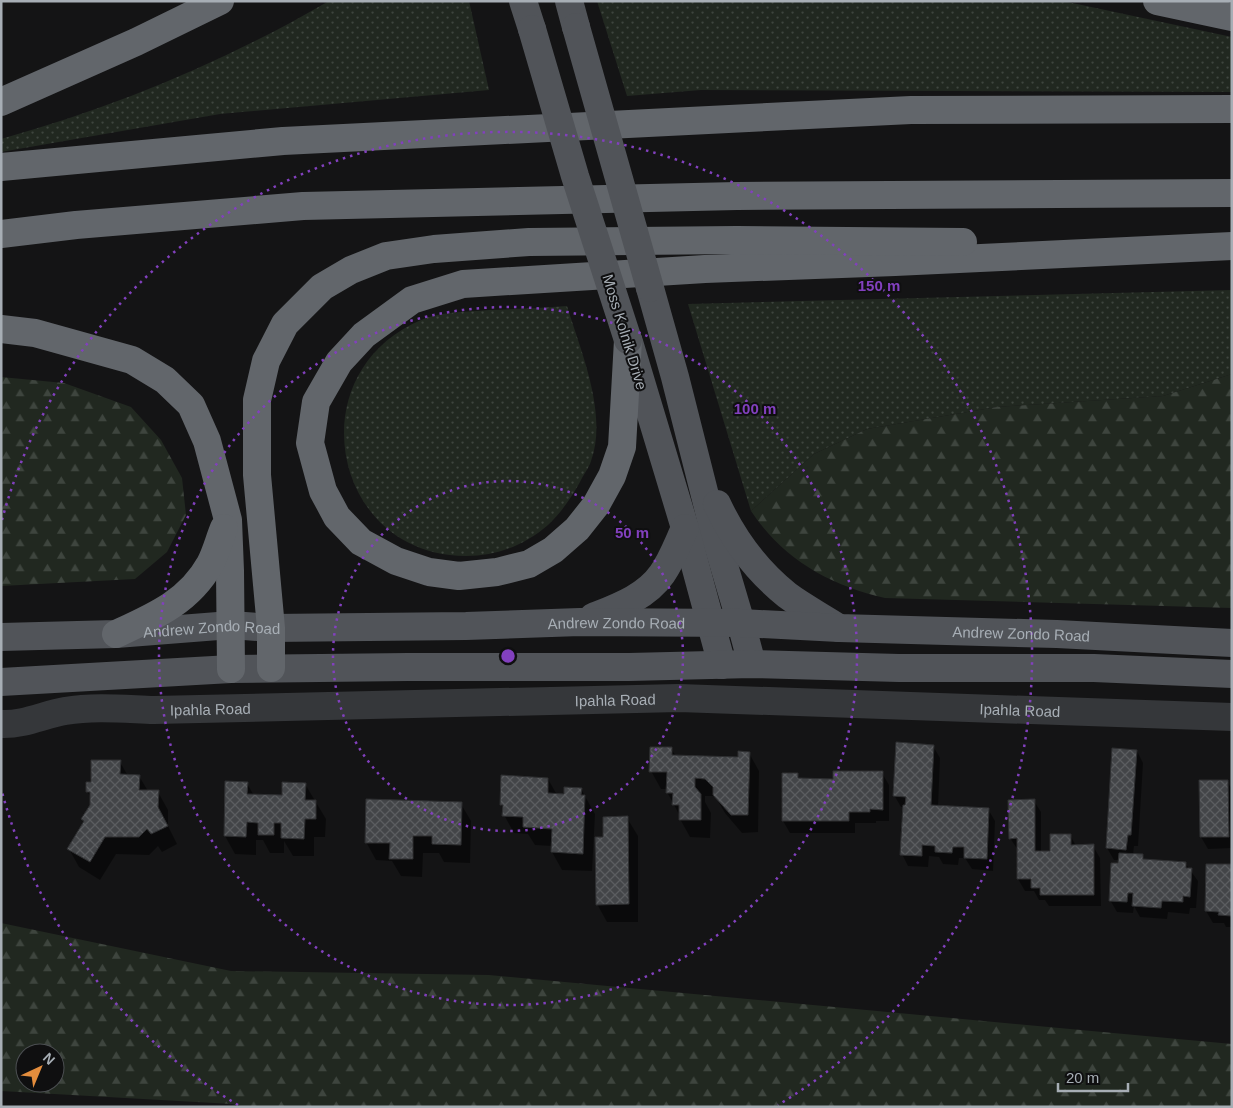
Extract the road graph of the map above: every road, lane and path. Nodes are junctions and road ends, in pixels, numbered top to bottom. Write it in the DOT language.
graph roads {
  1 [pos="220,1"];
  2 [pos="523,1"];
  3 [pos="1157,1"];
  4 [pos="573,14"];
  5 [pos="1232,17"];
  6 [pos="1,102"];
  7 [pos="1232,109"];
  8 [pos="1,167"];
  9 [pos="1232,193"];
  10 [pos="1,234"];
  11 [pos="1232,245"];
  12 [pos="1,328"];
  13 [pos="628,340"];
  14 [pos="633,378"];
  15 [pos="692,448"];
  16 [pos="228,520"];
  17 [pos="685,528"];
  18 [pos="580,622"];
  19 [pos="710,623"];
  20 [pos="742,623"];
  21 [pos="231,625"];
  22 [pos="271,628"];
  23 [pos="839,628"];
  24 [pos="116,634"];
  25 [pos="1,637"];
  26 [pos="1232,642"];
  27 [pos="752,664"];
  28 [pos="722,665"];
  29 [pos="271,668"];
  30 [pos="231,669"];
  31 [pos="1232,674"];
  32 [pos="1,682"];
  33 [pos="1232,717"];
  34 [pos="1,724"];
  1 -- 6 [label="highway"];
  2 -- 13 [label="main road, Moss Kolnik Drive, bridge"];
  3 -- 5 [label="highway"];
  4 -- 15 [label="main road, bridge"];
  7 -- 8 [label="highway"];
  9 -- 10 [label="highway"];
  11 -- 14 [label="highway"];
  11 -- 22 [label="highway"];
  12 -- 16 [label="highway"];
  13 -- 14 [label="highway"];
  14 -- 17 [label="main road, Moss Kolnik Drive"];
  15 -- 20 [label="main road"];
  15 -- 23 [label="main road"];
  16 -- 21 [label="highway"];
  16 -- 24 [label="highway"];
  17 -- 18 [label="main road"];
  17 -- 19 [label="main road, Moss Kolnik Drive"];
  18 -- 19 [label="main road, Andrew Zondo Road"];
  18 -- 22 [label="main road, Andrew Zondo Road"];
  19 -- 20 [label="main road, Andrew Zondo Road"];
  19 -- 28 [label="main road, Moss Kolnik Drive"];
  20 -- 23 [label="main road, Andrew Zondo Road"];
  20 -- 27 [label="main road"];
  21 -- 22 [label="main road, Andrew Zondo Road"];
  21 -- 24 [label="main road, Andrew Zondo Road"];
  21 -- 30 [label="highway"];
  22 -- 29 [label="highway"];
  23 -- 26 [label="main road, Andrew Zondo Road"];
  24 -- 25 [label="main road, Andrew Zondo Road"];
  27 -- 28 [label="main road, Andrew Zondo Road"];
  27 -- 31 [label="main road, Andrew Zondo Road"];
  28 -- 29 [label="main road, Andrew Zondo Road"];
  29 -- 30 [label="main road, Andrew Zondo Road"];
  30 -- 32 [label="main road, Andrew Zondo Road"];
  33 -- 34 [label="street, Ipahla Road"];
}
